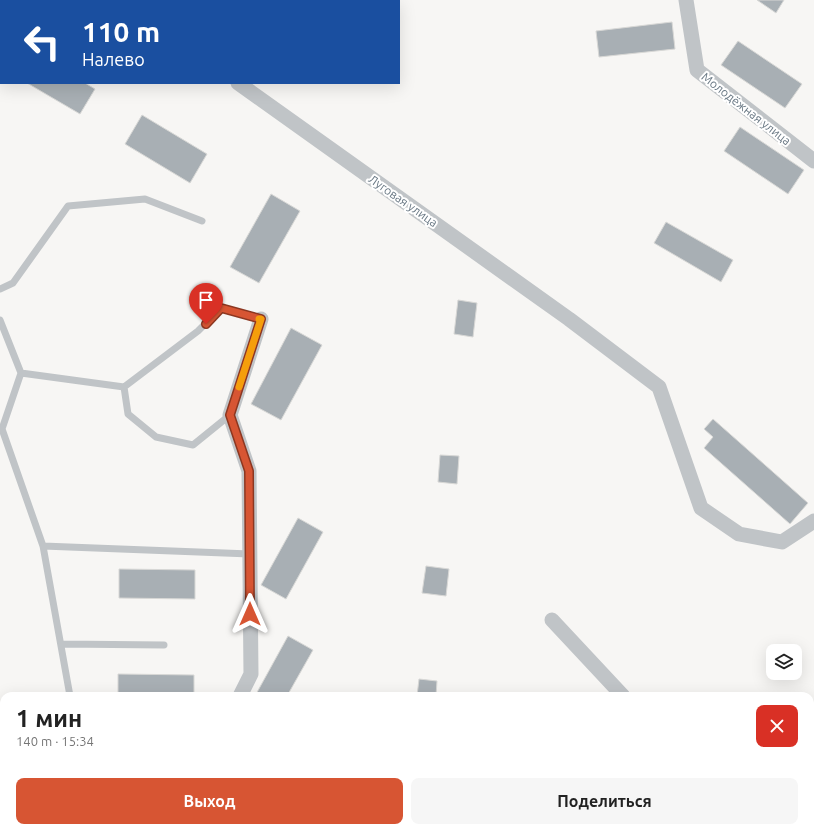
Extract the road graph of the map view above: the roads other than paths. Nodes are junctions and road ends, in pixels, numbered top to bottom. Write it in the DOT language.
graph roads {
  1 [pos="686,0"];
  2 [pos="239,84"];
  3 [pos="814,161"];
  4 [pos="202,221"];
  5 [pos="0,289"];
  6 [pos="261,319"];
  7 [pos="0,320"];
  8 [pos="21,373"];
  9 [pos="124,387"];
  10 [pos="230,415"];
  11 [pos="814,521"];
  12 [pos="43,546"];
  13 [pos="250,554"];
  14 [pos="552,620"];
  15 [pos="61,644"];
  16 [pos="164,645"];
  17 [pos="69,692"];
  18 [pos="242,692"];
  19 [pos="619,692"];
  1 -- 3 [label="street, Молодёжная улица"];
  2 -- 11 [label="street, Луговая улица"];
  4 -- 5 [label="lane"];
  6 -- 9 [label="lane"];
  6 -- 10 [label="street"];
  7 -- 8 [label="lane"];
  8 -- 9 [label="lane"];
  8 -- 12 [label="lane"];
  9 -- 10 [label="lane"];
  10 -- 13 [label="street"];
  12 -- 13 [label="lane"];
  12 -- 15 [label="lane"];
  13 -- 18 [label="street"];
  14 -- 19 [label="street"];
  15 -- 16 [label="lane"];
  15 -- 17 [label="lane"];
}
